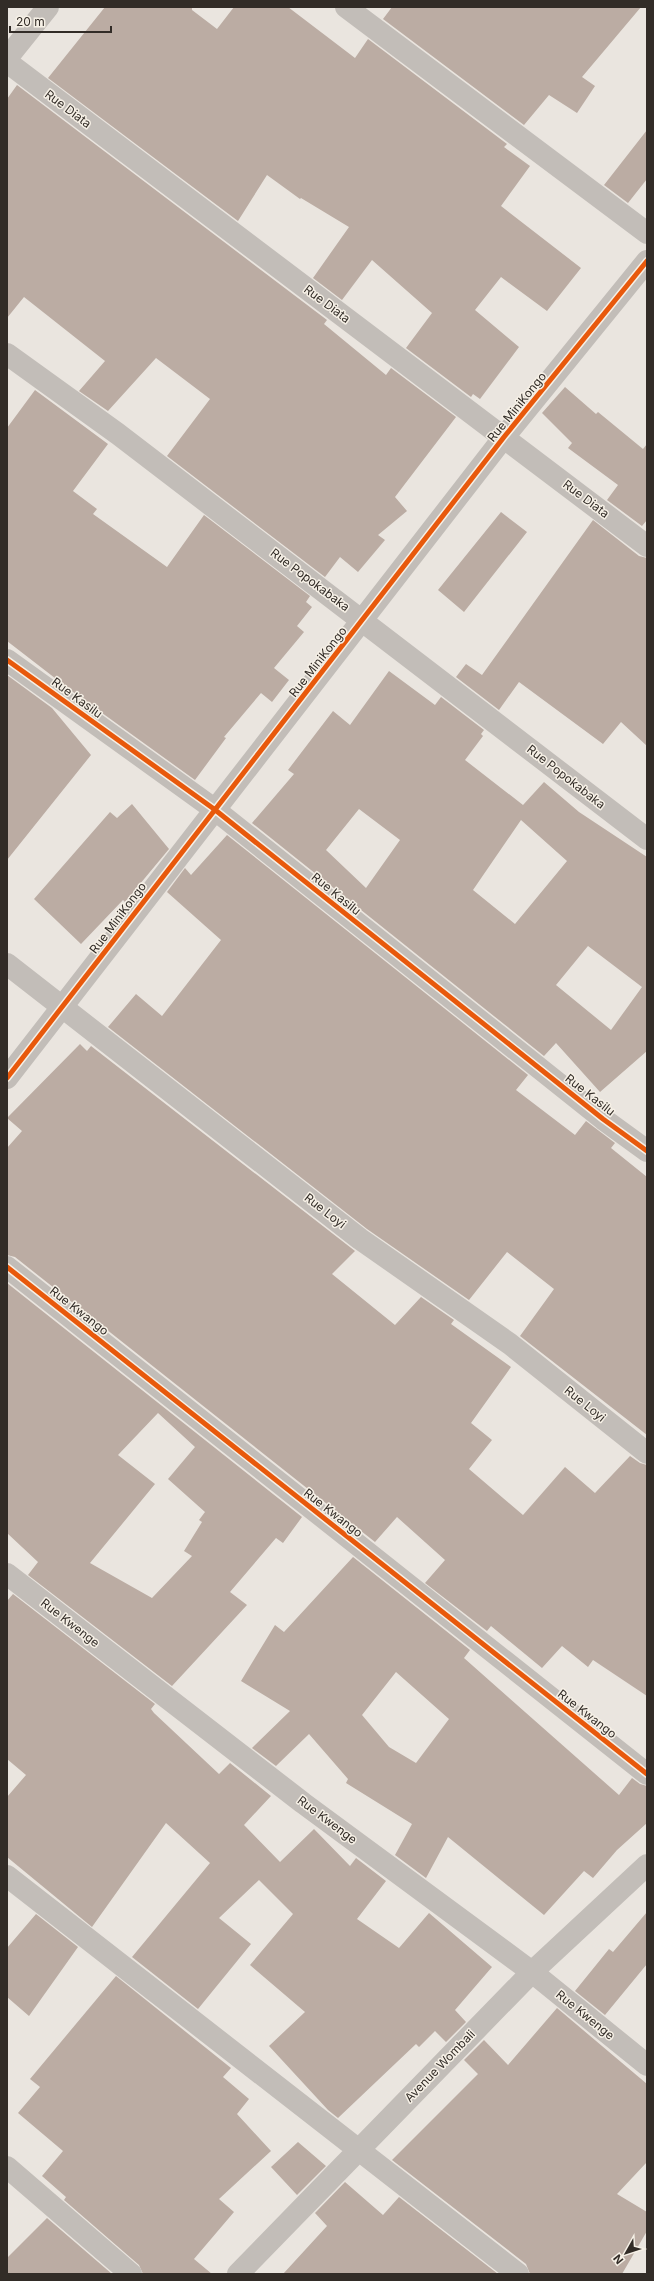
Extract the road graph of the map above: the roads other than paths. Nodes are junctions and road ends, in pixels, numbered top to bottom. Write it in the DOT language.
graph roads {
  1 [pos="48,7"];
  2 [pos="346,7"];
  3 [pos="7,58"];
  4 [pos="7,62"];
  5 [pos="647,233"];
  6 [pos="647,261"];
  7 [pos="7,354"];
  8 [pos="504,437"];
  9 [pos="647,546"];
  10 [pos="363,621"];
  11 [pos="7,660"];
  12 [pos="214,809"];
  13 [pos="647,840"];
  14 [pos="7,964"];
  15 [pos="62,1008"];
  16 [pos="7,1078"];
  17 [pos="647,1152"];
  18 [pos="7,1267"];
  19 [pos="647,1453"];
  20 [pos="7,1574"];
  21 [pos="647,1774"];
  22 [pos="647,1865"];
  23 [pos="7,1876"];
  24 [pos="532,1972"];
  25 [pos="647,2065"];
  26 [pos="357,2151"];
  27 [pos="7,2167"];
  28 [pos="131,2274"];
  29 [pos="238,2274"];
  30 [pos="518,2274"];
  1 -- 3 [label="street"];
  2 -- 5 [label="street"];
  4 -- 8 [label="street, Rue Diata"];
  6 -- 8 [label="street, Rue MiniKongo"];
  7 -- 10 [label="street, Rue Popokabaka"];
  8 -- 9 [label="street, Rue Diata"];
  8 -- 10 [label="street, Rue MiniKongo"];
  10 -- 12 [label="street, Rue MiniKongo"];
  10 -- 13 [label="street, Rue Popokabaka"];
  11 -- 12 [label="street, Rue Kasilu"];
  12 -- 15 [label="street, Rue MiniKongo"];
  12 -- 17 [label="street, Rue Kasilu"];
  14 -- 15 [label="street, Rue Loyi"];
  15 -- 16 [label="street, Rue MiniKongo"];
  15 -- 19 [label="street, Rue Loyi"];
  18 -- 21 [label="street, Rue Kwango"];
  20 -- 24 [label="street, Rue Kwenge"];
  22 -- 24 [label="street, Avenue Wombali"];
  23 -- 26 [label="street"];
  24 -- 25 [label="street, Rue Kwenge"];
  24 -- 26 [label="street, Avenue Wombali"];
  26 -- 29 [label="street, Avenue Wombali"];
  26 -- 30 [label="street"];
  27 -- 28 [label="street"];
}
